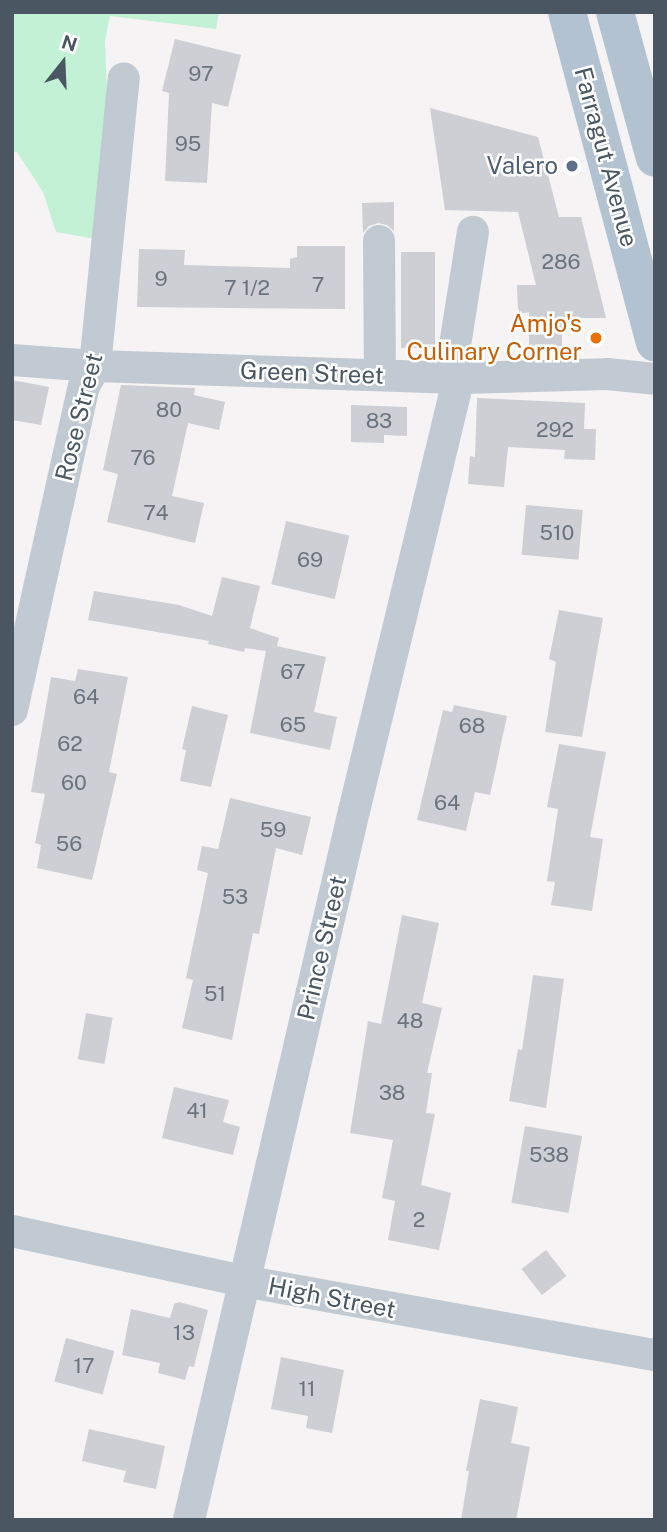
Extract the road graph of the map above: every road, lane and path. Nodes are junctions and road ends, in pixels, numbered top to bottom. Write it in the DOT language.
graph roads {
  1 [pos="567,12"];
  2 [pos="615,12"];
  3 [pos="628,61"];
  4 [pos="584,74"];
  5 [pos="124,78"];
  6 [pos="655,158"];
  7 [pos="655,173"];
  8 [pos="612,185"];
  9 [pos="473,232"];
  10 [pos="379,242"];
  11 [pos="655,343"];
  12 [pos="12,360"];
  13 [pos="95,366"];
  14 [pos="380,375"];
  15 [pos="455,378"];
  16 [pos="655,379"];
  17 [pos="12,710"];
  18 [pos="12,1231"];
  19 [pos="243,1281"];
  20 [pos="655,1355"];
  21 [pos="189,1520"];
  1 -- 4 [label="main road, Farragut Avenue"];
  2 -- 3 [label="main road, Farragut Avenue"];
  3 -- 4 [label="main road"];
  3 -- 6 [label="main road, Farragut Avenue"];
  4 -- 8 [label="main road, Farragut Avenue"];
  5 -- 13 [label="street, Rose Street"];
  7 -- 8 [label="main road"];
  8 -- 11 [label="main road, Farragut Avenue"];
  9 -- 15 [label="street, Prince Street"];
  10 -- 14 [label="street"];
  12 -- 13 [label="street, Green Street"];
  13 -- 14 [label="street, Green Street"];
  13 -- 17 [label="street, Rose Street"];
  14 -- 15 [label="street, Green Street"];
  15 -- 16 [label="street, Green Street"];
  15 -- 19 [label="street, Prince Street"];
  18 -- 19 [label="street, High Street"];
  19 -- 20 [label="street, High Street"];
  19 -- 21 [label="street, Prince Street"];
}
